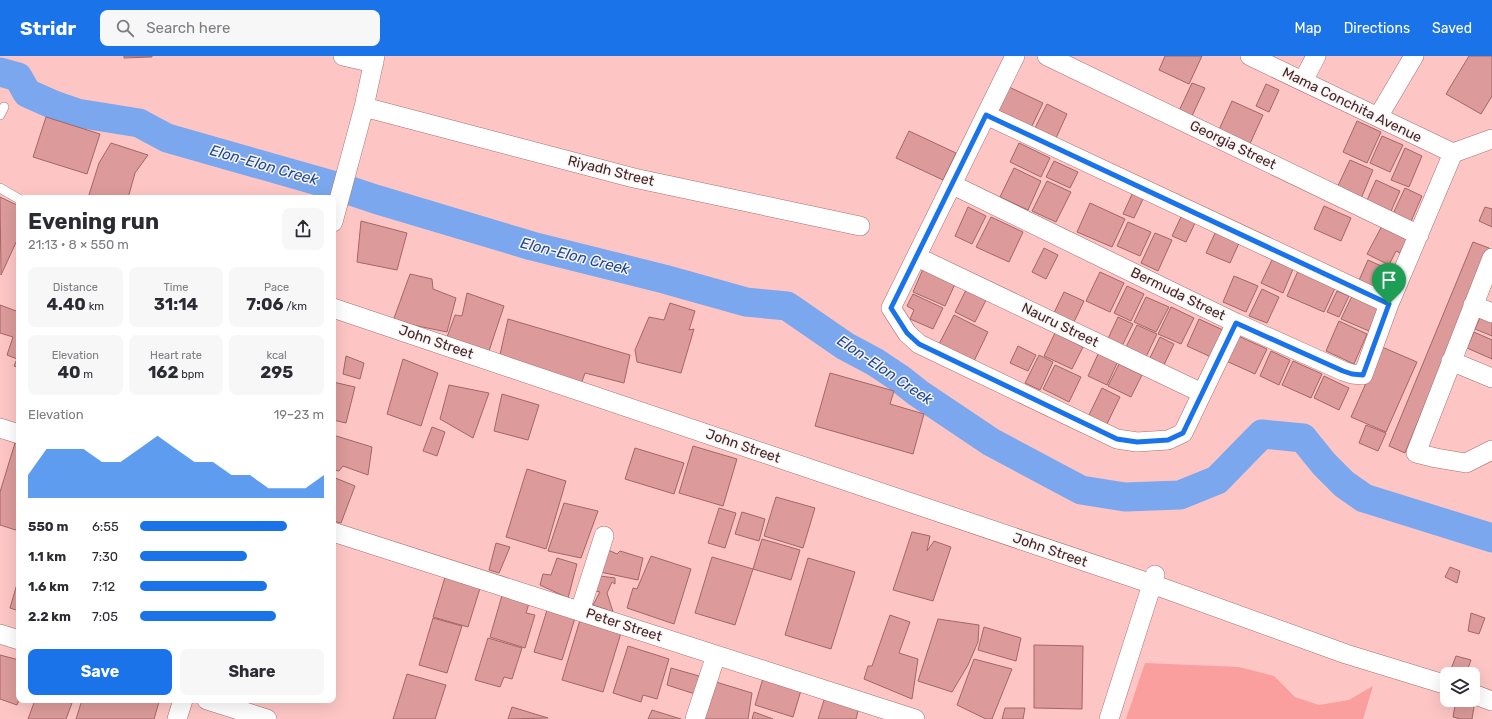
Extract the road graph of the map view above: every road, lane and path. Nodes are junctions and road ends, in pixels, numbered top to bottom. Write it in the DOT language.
graph roads {
  1 [pos="343,56"];
  2 [pos="1015,56"];
  3 [pos="1047,56"];
  4 [pos="1250,56"];
  5 [pos="1316,56"];
  6 [pos="1414,56"];
  7 [pos="375,60"];
  8 [pos="1303,81"];
  9 [pos="364,107"];
  10 [pos="986,115"];
  11 [pos="1378,117"];
  12 [pos="1492,139"];
  13 [pos="1453,153"];
  14 [pos="953,185"];
  15 [pos="0,188"];
  16 [pos="16,197"];
  17 [pos="336,214"];
  18 [pos="860,226"];
  19 [pos="1419,234"];
  20 [pos="917,257"];
  21 [pos="1492,258"];
  22 [pos="1389,304"];
  23 [pos="1474,306"];
  24 [pos="336,309"];
  25 [pos="1492,313"];
  26 [pos="1236,323"];
  27 [pos="1452,361"];
  28 [pos="1492,378"];
  29 [pos="1202,393"];
  30 [pos="0,428"];
  31 [pos="16,433"];
  32 [pos="1492,450"];
  33 [pos="336,533"];
  34 [pos="604,536"];
  35 [pos="1154,580"];
  36 [pos="580,611"];
  37 [pos="0,634"];
  38 [pos="16,639"];
  39 [pos="716,655"];
  40 [pos="1440,683"];
  41 [pos="1480,697"];
  42 [pos="1492,701"];
  43 [pos="182,703"];
  44 [pos="216,703"];
  45 [pos="177,719"];
  46 [pos="267,719"];
  47 [pos="695,719"];
  48 [pos="915,719"];
  49 [pos="1109,719"];
  1 -- 7 [label="street"];
  2 -- 10 [label="street"];
  3 -- 19 [label="street, Georgia Street"];
  4 -- 8 [label="street, Mama Conchita Avenue"];
  5 -- 8 [label="street"];
  6 -- 11 [label="street"];
  7 -- 9 [label="street"];
  8 -- 11 [label="street, Mama Conchita Avenue"];
  9 -- 17 [label="street"];
  9 -- 18 [label="street, Riyadh Street"];
  10 -- 14 [label="street"];
  10 -- 22 [label="street"];
  11 -- 13 [label="street, Mama Conchita Avenue"];
  12 -- 13 [label="street"];
  13 -- 19 [label="street, Bermuda Street"];
  14 -- 20 [label="street"];
  14 -- 26 [label="street, Bermuda Street"];
  15 -- 16 [label="lane"];
  19 -- 22 [label="street, Bermuda Street"];
  20 -- 29 [label="street, Nauru Street"];
  20 -- 29 [label="street"];
  21 -- 23 [label="street"];
  22 -- 26 [label="street, Bermuda Street"];
  23 -- 25 [label="street"];
  23 -- 27 [label="street"];
  24 -- 35 [label="street, John Street"];
  26 -- 29 [label="street"];
  27 -- 28 [label="street"];
  27 -- 32 [label="street"];
  30 -- 31 [label="street"];
  33 -- 36 [label="street, Peter Street"];
  34 -- 36 [label="street"];
  35 -- 40 [label="street, John Street"];
  35 -- 49 [label="street"];
  36 -- 39 [label="street, Peter Street"];
  37 -- 38 [label="street"];
  39 -- 47 [label="street"];
  39 -- 48 [label="street, Peter Street"];
  41 -- 42 [label="street"];
  43 -- 45 [label="street"];
  44 -- 46 [label="street"];
}
